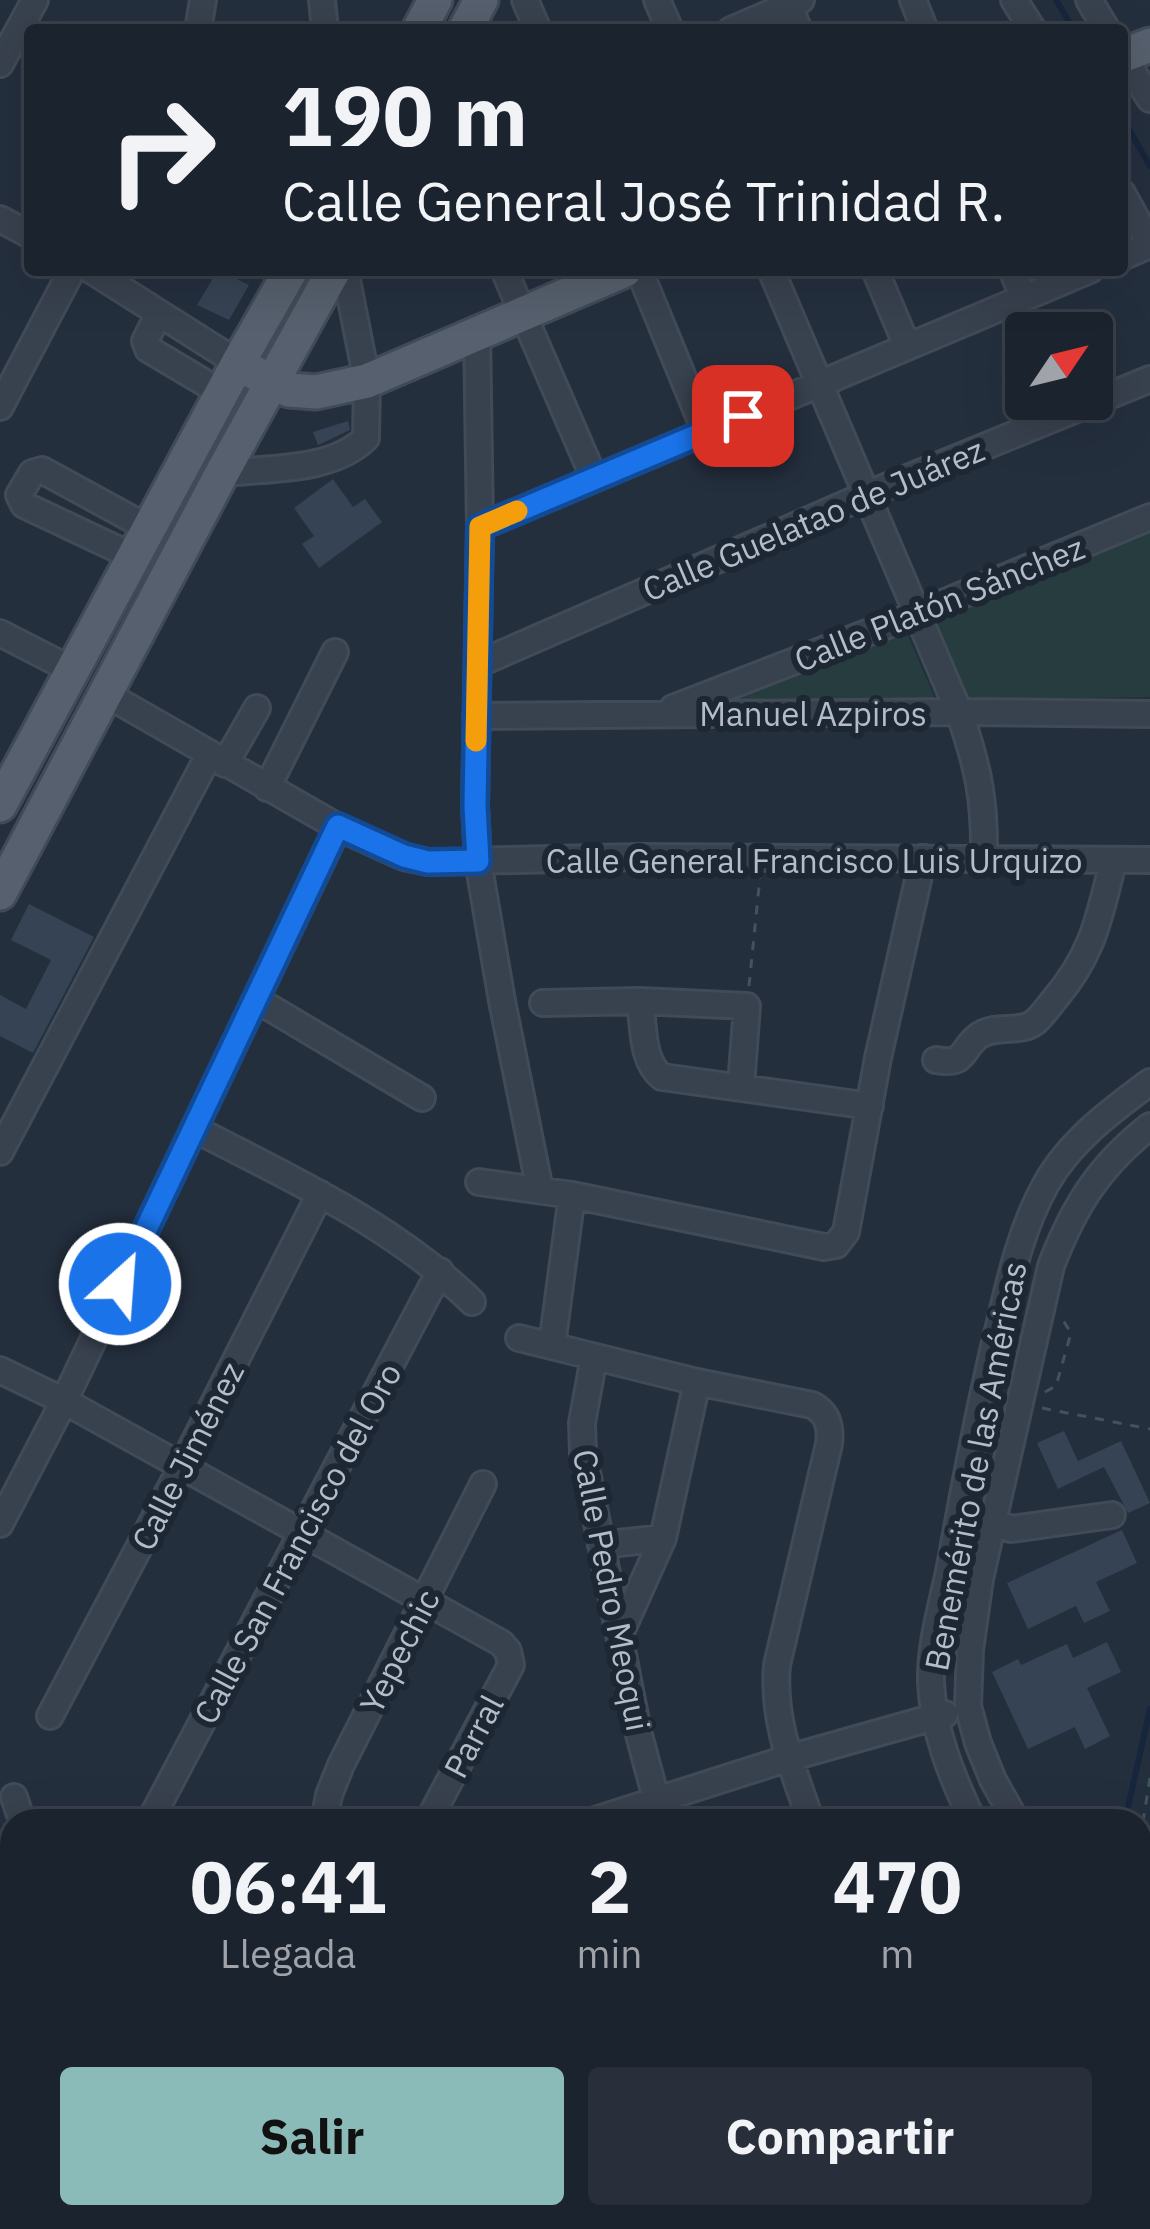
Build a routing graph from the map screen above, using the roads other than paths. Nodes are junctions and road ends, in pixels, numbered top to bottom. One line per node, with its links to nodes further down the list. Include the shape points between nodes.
1 (35, 0): 4 (street)
2 (796, 12): 3 (street)
3 (752, 24)
4 (0, 64)
5 (1128, 65): 6 (street)
6 (1150, 99)
7 (1128, 204): 8 (street)
8 (1150, 244)
9 (69, 276): 31 (street)
10 (100, 276): 22 (street)
11 (288, 276): 26 (main road)
12 (331, 276): 29 (main road)
13 (346, 276): 28 (street)
14 (508, 276): 23 (street)
15 (611, 276): 23 (main road)
16 (641, 276): 32 (street)
17 (774, 276): 30 (street)
18 (878, 276): 25 (street)
19 (1015, 276): 21 (street)
20 (1076, 276): 21 (street)
21 (1024, 298): 25 (street)
22 (159, 313): 26 (street); 26 (street, via 148,349)
23 (523, 313): 24 (main road); 34 (street)
24 (477, 332): 28 (main road); 37 (street)
25 (907, 346): 30 (street)
26 (230, 378): 29 (main road); 42 (main road)
27 (1150, 379): 35 (street, Calle Guelatao de Juárez)
28 (367, 381): 29 (main road, via 316,392); 33 (street, via 361,444 322,462)
29 (272, 383): 33 (main road)
30 (819, 385): 32 (street); 35 (street)
31 (0, 407)
32 (705, 431): 34 (street)
33 (221, 473): 43 (main road)
34 (594, 478): 37 (street)
35 (866, 495): 38 (street); 41 (street, Calle Guelatao de Juárez)
36 (1150, 517): 38 (street, Calle Platón Sánchez)
37 (480, 527): 41 (street)
38 (916, 614): 45 (street); 46 (street, Calle Platón Sánchez)
39 (0, 633): 42 (street)
40 (335, 652): 50 (street)
41 (478, 664): 48 (street)
42 (72, 670): 51 (main road)
43 (106, 694): 49 (street, Calle General Francisco Luis Urquizo); 58 (main road)
44 (256, 708): 49 (street)
45 (959, 712): 46 (street, Manuel Azpiros); 47 (street, Manuel Azpiros); 53 (street, via 980,778)
46 (659, 714): 48 (street, Manuel Azpiros)
47 (1150, 714)
48 (476, 716): 56 (street)
49 (217, 759): 50 (street, Calle General Francisco Luis Urquizo); 69 (street)
50 (267, 788): 52 (street, Calle General Francisco Luis Urquizo)
51 (0, 805)
52 (338, 826): 56 (street, Calle General Francisco Luis Urquizo, via 428,862); 59 (street)
53 (984, 857): 54 (street, Calle General Francisco Luis Urquizo); 57 (street, Calle General Francisco Luis Urquizo)
54 (923, 858): 56 (street, Calle General Francisco Luis Urquizo); 66 (street)
55 (1150, 860): 57 (street, Calle General Francisco Luis Urquizo)
56 (478, 861): 71 (street)
57 (1113, 862): 62 (street, via 1090,949 1042,1014 1025,1027 977,1036 958,1060)
58 (0, 892)
59 (257, 1000): 65 (street); 68 (street)
60 (640, 1001): 61 (street); 64 (street, via 648,1059 658,1074); 64 (street, via 747,1006)
61 (543, 1003)
62 (936, 1060)
63 (1150, 1082): 74 (street, Benemérito de las Américas, via 1108,1113 1048,1179)
64 (741, 1086): 66 (street)
65 (422, 1098)
66 (870, 1106): 73 (street, via 846,1232 836,1245)
67 (1150, 1126): 75 (street, Benemérito de las Américas, via 1091,1183)
68 (196, 1129): 72 (street); 83 (street)
69 (0, 1152)
70 (479, 1182): 71 (street)
71 (540, 1190): 73 (street)
72 (320, 1194): 76 (street); 84 (street, Calle Jiménez)
73 (572, 1196): 79 (street)
74 (1016, 1255): 75 (street); 96 (street, Benemérito de las Américas, via 938,1617)
75 (1051, 1266): 87 (street, Benemérito de las Américas)
76 (440, 1270): 77 (street); 89 (street, Calle San Francisco del Oro)
77 (472, 1302)
78 (519, 1338): 79 (street)
79 (552, 1345): 80 (street)
80 (594, 1358): 82 (street); 91 (street, Calle Pedro Meoqui, via 583,1452)
81 (0, 1370): 83 (street)
82 (698, 1382): 90 (street); 97 (street, via 812,1405 831,1429 777,1665)
83 (64, 1401): 84 (street); 88 (street)
84 (181, 1468): 89 (street); 95 (street, Calle Jiménez)
85 (483, 1484): 92 (street, Yepechic)
86 (1112, 1515): 87 (street, via 1011,1529)
87 (993, 1522): 94 (street, Benemérito de las Américas)
88 (0, 1524)
89 (302, 1533): 92 (street); 98 (street, Calle San Francisco del Oro)
90 (663, 1538): 91 (street); 93 (street)
91 (601, 1545): 93 (street, Calle Pedro Meoqui)
92 (425, 1599): 99 (street, Yepechic); 100 (street, Parral, via 501,1643 511,1665)
93 (620, 1634): 101 (street, Calle Pedro Meoqui)
94 (968, 1706): 96 (street); 105 (street, Benemérito de las Américas)
95 (50, 1716)
96 (934, 1718): 97 (street); 104 (street, Benemérito de las Américas)
97 (789, 1758): 102 (street); 103 (street)
98 (157, 1809)
99 (326, 1809)
100 (435, 1809)
101 (659, 1809)
102 (664, 1809)
103 (807, 1809)
104 (968, 1809)
105 (1009, 1809)

